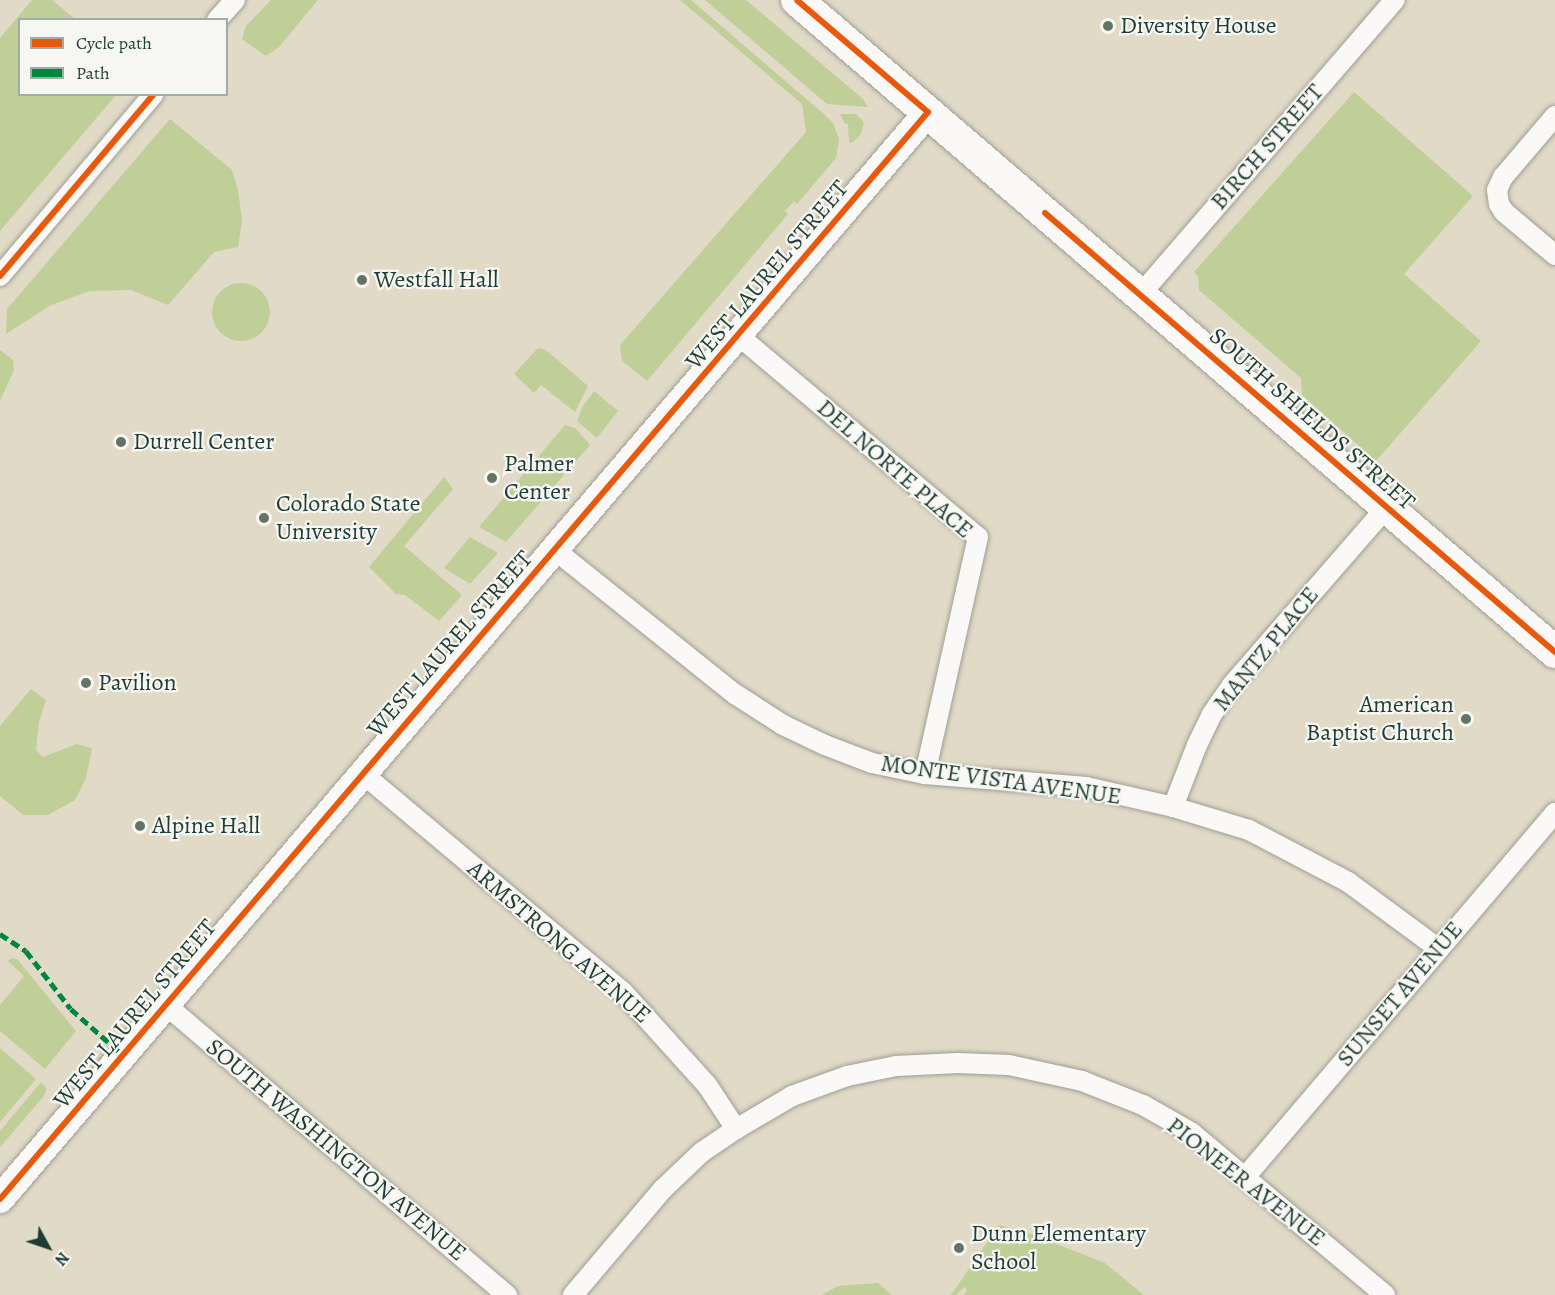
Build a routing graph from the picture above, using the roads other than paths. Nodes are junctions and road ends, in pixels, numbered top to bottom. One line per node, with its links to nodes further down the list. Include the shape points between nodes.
1 (235, 0): 4 (street)
2 (797, 0): 6 (main road, SOUTH SHIELDS STREET)
3 (1395, 0): 10 (street, BIRCH STREET)
4 (219, 18)
5 (152, 96): 9 (street)
6 (928, 112): 10 (main road, SOUTH SHIELDS STREET); 11 (main road, WEST LAUREL STREET)
7 (1555, 116): 8 (street, via 1503,177 1497,190 1504,212)
8 (1555, 255)
9 (0, 276)
10 (1140, 295): 12 (main road, SOUTH SHIELDS STREET)
11 (739, 336): 13 (main road, WEST LAUREL STREET); 16 (street, DEL NORTE PLACE, via 978,537)
12 (1386, 507): 14 (main road, SOUTH SHIELDS STREET); 17 (street, MANTZ PLACE, via 1225,695 1197,745)
13 (555, 550): 15 (main road, WEST LAUREL STREET); 16 (street, MONTE VISTA AVENUE, via 735,694 783,725 872,763)
14 (1552, 642)
15 (362, 773): 20 (main road, WEST LAUREL STREET); 21 (street, ARMSTRONG AVENUE, via 622,991 707,1085)
16 (925, 774): 17 (street, MONTE VISTA AVENUE, via 1086,787)
17 (1173, 807): 19 (street, MONTE VISTA AVENUE, via 1249,830 1316,863 1380,903)
18 (1555, 813): 19 (street, SUNSET AVENUE)
19 (1438, 949): 22 (street, SUNSET AVENUE)
20 (166, 1005): 23 (main road, WEST LAUREL STREET); 24 (street, SOUTH WASHINGTON AVENUE)
21 (736, 1129): 22 (street, PIONEER AVENUE, via 792,1096 847,1076 896,1066 958,1062 1009,1065 1082,1081 1143,1105 1192,1133); 25 (street, PIONEER AVENUE, via 702,1152 663,1189)
22 (1246, 1176): 26 (street, PIONEER AVENUE)
23 (0, 1199)
24 (507, 1295)
25 (573, 1295)
26 (1385, 1295)

